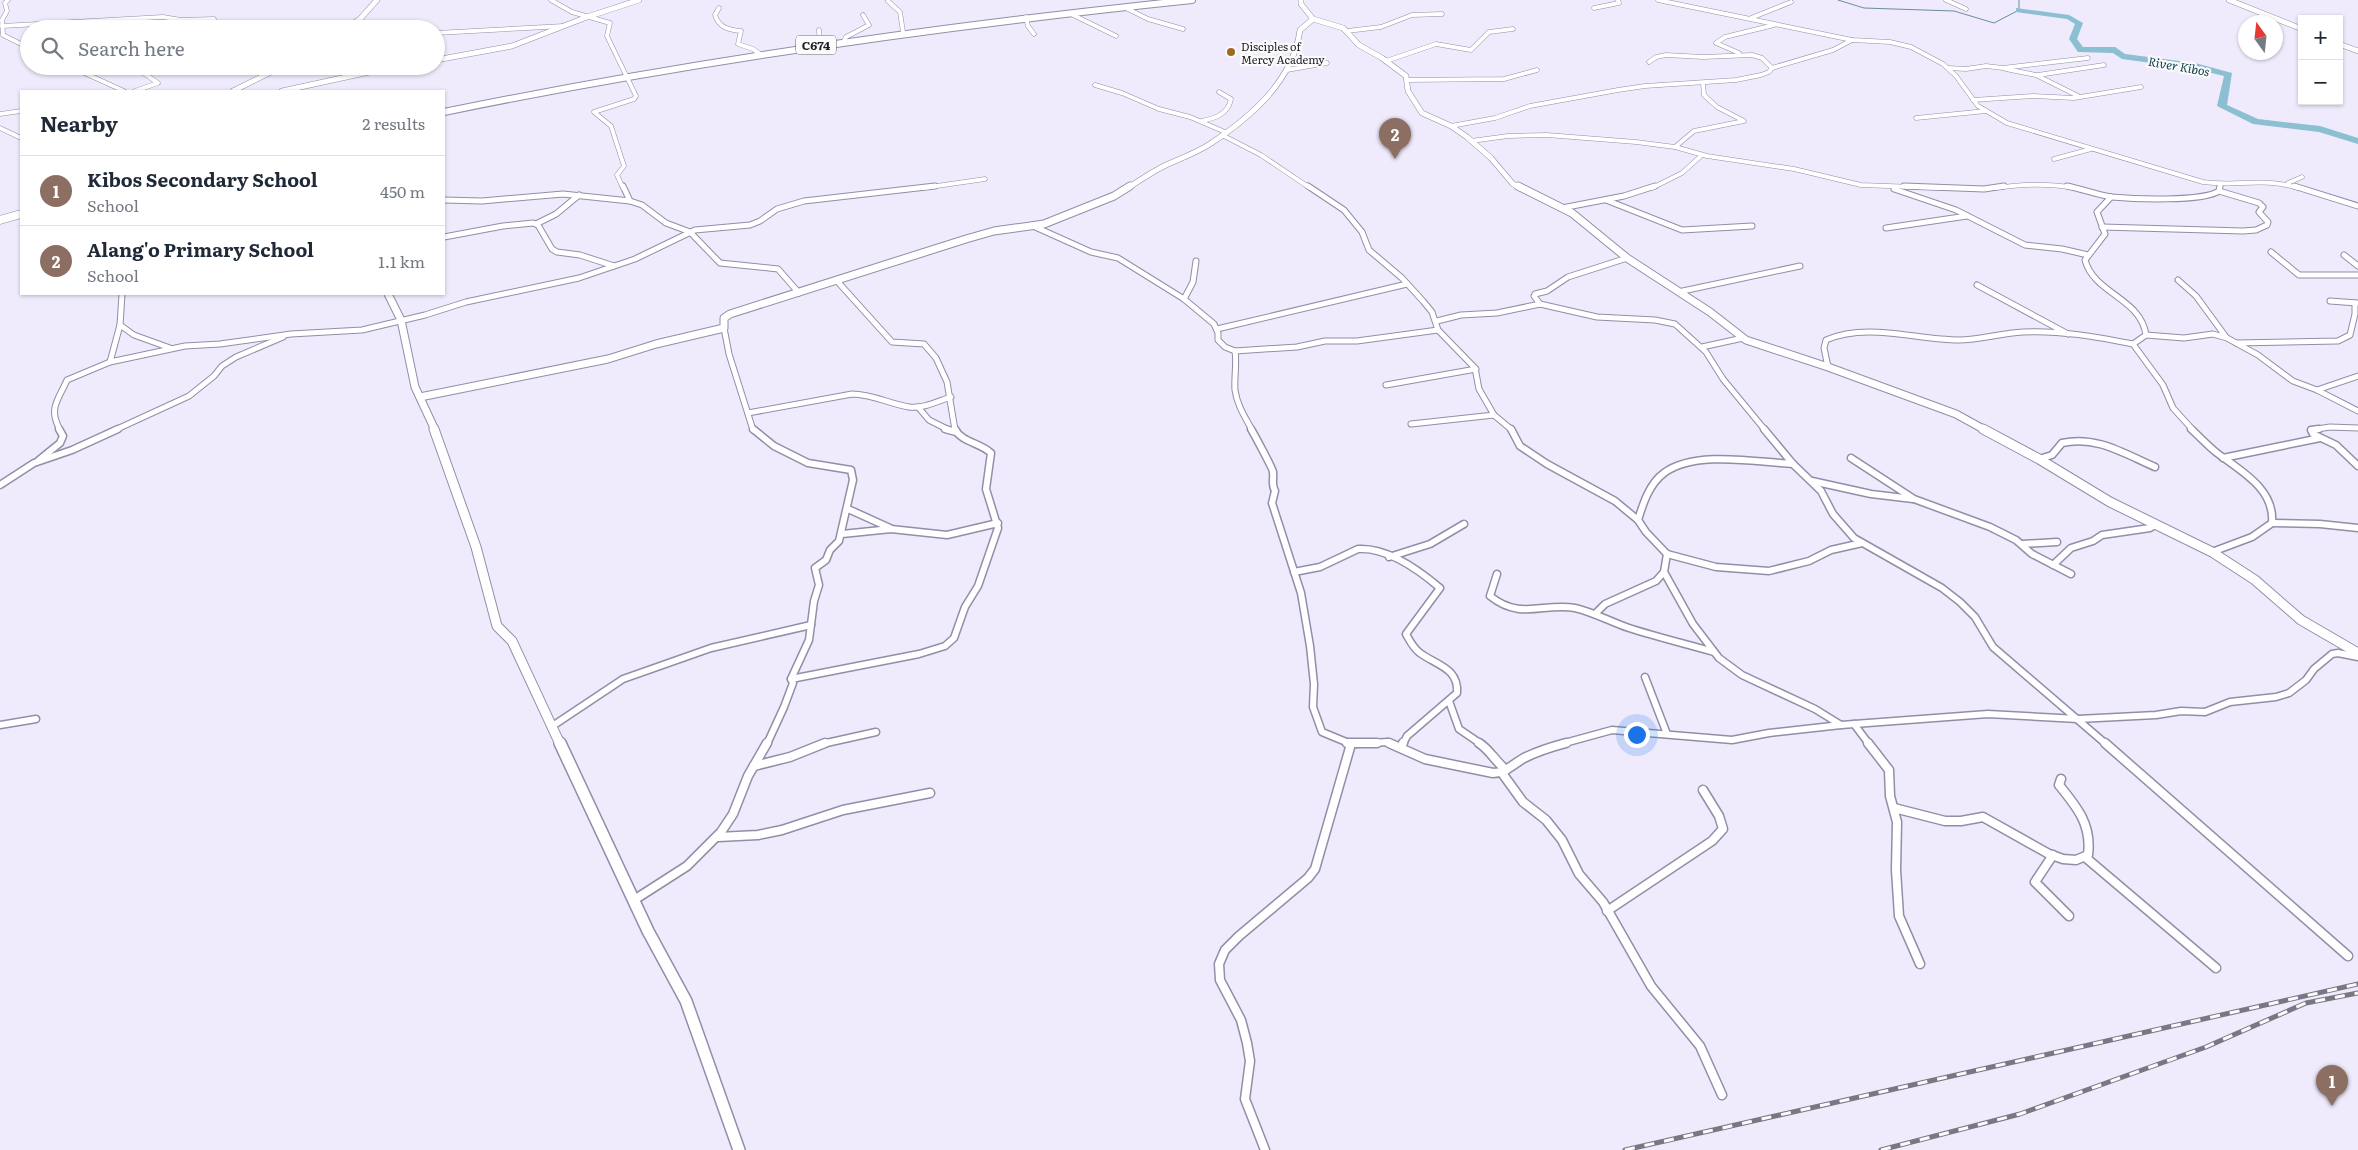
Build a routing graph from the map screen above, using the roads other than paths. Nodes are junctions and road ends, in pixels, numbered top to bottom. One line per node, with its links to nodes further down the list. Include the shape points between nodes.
1 (8, 0): 25 (street)
2 (377, 0): 34 (street)
3 (551, 0): 26 (street)
4 (639, 0): 12 (street)
5 (894, 0): 45 (street, via 888,2 900,12)
6 (1192, 0): 13 (main road, C674)
7 (1301, 0): 29 (street)
8 (1618, 0): 18 (street, via 1619,3)
9 (1658, 0): 14 (street)
10 (1946, 0): 20 (street)
11 (2229, 0): 39 (street)
12 (629, 1): 26 (street)
13 (1178, 1): 16 (main road, C674)
14 (1682, 2): 19 (street)
15 (1791, 2): 28 (street)
16 (1124, 6): 21 (main road, C674); 40 (street, via 1148,19)
17 (719, 8): 55 (street, via 715,15 718,22 728,30 741,31 738,44 753,48)
18 (1594, 8)
19 (1705, 9): 22 (street); 28 (street)
20 (1966, 9)
21 (1068, 12): 27 (main road, C674); 48 (street)
22 (1693, 13)
23 (1442, 14): 43 (street, via 1412,15 1381,26)
24 (863, 15): 49 (street, via 869,25)
25 (2, 17): 37 (street)
26 (587, 17): 38 (street); 73 (street, via 610,23 607,36)
27 (1026, 17): 45 (main road, C674); 47 (street)
28 (1750, 18): 35 (street)
29 (1313, 19): 43 (street); 66 (street, via 1298,33 1298,44)
30 (109, 20): 32 (street, via 163,17)
31 (181, 20): 33 (street)
32 (181, 20)
33 (214, 20)
34 (358, 20)
35 (1776, 24): 50 (street); 56 (street, via 1725,37 1716,43)
36 (20, 25): 37 (street)
37 (2, 26): 44 (street)
38 (564, 26): 46 (street); 57 (street, via 505,48)
39 (2298, 27)
40 (1184, 29)
41 (1513, 29): 59 (street, via 1489,32 1471,50 1436,44)
42 (819, 30): 52 (street)
43 (1347, 31): 59 (street, via 1359,45)
44 (1, 32): 51 (street)
45 (903, 32): 49 (main road, C674)
46 (445, 33)
47 (1034, 34)
48 (1116, 36)
49 (844, 40): 52 (main road, C674)
50 (1852, 40): 63 (street, via 1833,50); 64 (street, via 1911,47)
51 (20, 44)
52 (820, 44): 55 (main road, C674)
53 (2343, 46): 54 (street)
54 (2358, 52)
55 (760, 54): 73 (main road, C674)
56 (1745, 55): 60 (street, via 1666,55); 63 (street, via 1762,58)
57 (445, 58)
58 (2088, 58): 65 (street)
59 (1386, 61): 74 (street)
60 (1649, 62)
61 (1327, 63): 66 (street)
62 (2104, 65): 72 (street)
63 (1772, 68): 75 (street, via 1761,76)
64 (1948, 68): 65 (street); 84 (street)
65 (2003, 68): 72 (street)
66 (1287, 70): 93 (street, via 1263,104)
67 (1537, 70): 74 (street, via 1507,79)
68 (89, 75): 78 (street)
69 (146, 75): 79 (street, via 158,83)
70 (265, 75): 80 (street)
71 (356, 75): 81 (street)
72 (2036, 75): 83 (street)
73 (626, 77): 87 (main road, C674); 110 (street, via 636,96 634,99 594,112 611,126 624,166 617,175)
74 (1407, 80): 91 (street, via 1408,91 1422,113)
75 (1703, 83): 91 (street, via 1635,87 1530,106 1495,118); 96 (street, via 1704,95 1711,102 1744,120 1694,131)
76 (1094, 85): 90 (street)
77 (2141, 87): 83 (street)
78 (122, 90)
79 (138, 90)
80 (235, 90)
81 (287, 90)
82 (1219, 92): 90 (street, via 1231,99 1229,107 1220,116)
83 (2079, 97): 84 (street)
84 (1972, 100): 86 (street)
85 (20, 111): 88 (street)
86 (1986, 111): 89 (street); 97 (street, via 2020,128)
87 (445, 112)
88 (0, 114)
89 (1916, 118)
90 (1202, 121): 93 (street)
91 (1451, 126): 95 (street)
92 (0, 128): 94 (street)
93 (1223, 133): 117 (street, via 1204,148 1162,167 1114,196); 134 (street, via 1337,204 1362,232 1371,253)
94 (20, 138)
95 (1471, 141): 96 (street, via 1508,136 1563,136); 112 (street, via 1513,184)
96 (1675, 147): 98 (street)
97 (2092, 149): 99 (street); 103 (street)
98 (1702, 155): 104 (street, via 1794,169 1850,183); 109 (street, via 1681,174 1662,183)
99 (2054, 159)
100 (2302, 176): 102 (street)
101 (985, 179): 121 (street, via 804,201 777,209 750,225)
102 (2288, 183): 103 (street, via 2267,181); 111 (street)
103 (2220, 185): 105 (street)
104 (1883, 186): 107 (street, via 1984,189 2035,183 2070,186); 114 (street)
105 (2219, 191): 107 (street, via 2194,198); 119 (street, via 2259,203 2263,207 2259,212 2267,225 2247,231 2193,232)
106 (579, 195): 108 (street, via 544,194 467,202); 110 (street); 116 (street, via 556,214)
107 (2111, 197): 119 (street, via 2098,210 2097,219)
108 (445, 200)
109 (1606, 200): 112 (street); 118 (street, via 1682,230)
110 (630, 201): 121 (street, via 642,205 666,224)
111 (2358, 206)
112 (1562, 208): 126 (street, via 1586,222)
113 (20, 214): 115 (main road)
114 (1968, 216): 120 (street); 125 (street, via 2025,245)
115 (0, 220)
116 (536, 224): 122 (street, via 523,223); 128 (street, via 552,249 580,254)
117 (1033, 226): 132 (street, via 994,230); 140 (street, via 1091,252 1118,258)
118 (1752, 226)
119 (2102, 227): 125 (street, via 2104,237)
120 (1886, 228)
121 (690, 232): 128 (street, via 652,252); 137 (street, via 717,261 778,269)
122 (445, 237)
123 (2271, 252): 131 (street, via 2299,275)
124 (2344, 255): 130 (street)
125 (2088, 256): 152 (street, via 2084,262 2087,271 2141,316 2146,325)
126 (1628, 258): 136 (street); 143 (street, via 1568,278 1547,292 1535,294)
127 (1196, 261): 140 (street, via 1193,282)
128 (614, 266): 144 (street, via 563,283 466,302)
129 (1800, 266): 136 (street)
130 (2358, 266)
131 (2358, 275)
132 (837, 280): 137 (street); 167 (street, via 892,342 924,344 934,354 946,373)
133 (2178, 280): 154 (street, via 2196,296)
134 (1407, 284): 145 (street); 148 (street)
135 (1976, 285): 151 (street)
136 (1678, 292): 153 (street)
137 (799, 293): 147 (street, via 725,316)
138 (122, 295): 146 (street)
139 (388, 295): 144 (street)
140 (1184, 299): 148 (street)
141 (2330, 301): 142 (street)
142 (2356, 303): 155 (street, via 2350,335 2338,341)
143 (1540, 304): 145 (street); 157 (street, via 1597,317 1672,322)
144 (401, 320): 150 (street, via 356,331); 166 (street)
145 (1436, 321): 149 (street)
146 (120, 325): 158 (street, via 134,335); 160 (street)
147 (724, 328): 166 (street, via 608,359); 170 (street)
148 (1217, 328): 159 (street, via 1218,340)
149 (1438, 330): 159 (street); 162 (street)
150 (292, 334): 158 (street); 179 (street, via 236,357 189,396 72,450)
151 (2069, 335): 156 (street); 161 (street, via 2024,332 1960,340 1883,334 1835,336 1824,344)
152 (2146, 335): 154 (street, via 2184,338 2214,334); 156 (street)
153 (1743, 338): 157 (street); 161 (street)
154 (2227, 338): 155 (street)
155 (2235, 342): 165 (street, via 2293,381)
156 (2133, 344): 177 (street, via 2163,385 2177,414)
157 (1702, 347): 180 (street)
158 (170, 348): 160 (street)
159 (1235, 352): 202 (street, via 1235,389 1239,406 1273,470 1275,491 1272,503)
160 (110, 362): 179 (street, via 72,377 64,384 53,417 63,436 60,444)
161 (1828, 366): 178 (street, via 1948,410)
162 (1476, 369): 164 (street); 171 (street, via 1479,389)
163 (2358, 376): 165 (street)
164 (1386, 385)
165 (2316, 390): 169 (street)
166 (420, 397): 219 (street, via 431,419 476,546 497,626 512,641)
167 (951, 398): 168 (street); 174 (street)
168 (918, 407): 170 (street, via 852,394); 174 (street, via 925,418)
169 (2358, 411)
170 (748, 414): 186 (street, via 753,430 774,446 808,463 850,470 853,480)
171 (1494, 415): 172 (street); 187 (street, via 1510,427 1520,446 1530,454 1608,497)
172 (1410, 424)
173 (2358, 428): 175 (street, via 2311,430)
174 (956, 432): 188 (street, via 991,453 986,489)
175 (2320, 438): 177 (street); 181 (street, via 2336,446)
176 (1851, 458): 185 (street)
177 (2223, 458): 189 (street, via 2260,487 2274,511)
178 (2039, 459): 182 (street, via 2052,455 2062,443 2081,440); 191 (street, via 2075,483)
179 (34, 463): 184 (street)
180 (1793, 464): 183 (street); 187 (street, via 1710,460 1670,468 1654,485)
181 (2358, 466)
182 (2155, 468)
183 (1812, 481): 185 (street, via 1871,494); 196 (street, via 1844,527)
184 (0, 485)
185 (1914, 499): 197 (street, via 1990,527)
186 (848, 509): 193 (street); 194 (street)
187 (1638, 520): 199 (street)
188 (998, 523): 193 (street, via 947,535); 212 (street, via 978,586 950,643 919,654)
189 (2272, 523): 192 (street); 198 (street, via 2248,540)
190 (1464, 524): 200 (street, via 1430,544)
191 (2155, 525): 198 (street); 201 (street, via 2102,535 2071,548)
192 (2358, 528)
193 (891, 529): 194 (street)
194 (842, 534): 207 (street, via 826,560 815,568 819,585)
195 (2057, 542): 197 (street)
196 (1862, 543): 199 (street, via 1769,571 1716,567); 215 (street, via 1942,588 1960,602 1976,616 1993,647)
197 (2022, 544): 201 (street, via 2032,554)
198 (2212, 552): 209 (street, via 2255,580 2301,620)
199 (1667, 554): 203 (street)
200 (1389, 557): 202 (street, via 1362,548 1319,568); 213 (street, via 1440,588 1406,634 1419,652 1449,669 1459,681 1457,693)
201 (2053, 565): 205 (street)
202 (1294, 572): 222 (street, via 1310,646 1316,721 1322,732)
203 (1664, 572): 206 (street, via 1656,581 1605,604); 208 (street, via 1693,624)
204 (1497, 574): 206 (street, via 1490,596 1496,601 1525,611 1568,607)
205 (2071, 574)
206 (1594, 614): 208 (street, via 1629,628)
207 (811, 624): 212 (street, via 809,640); 219 (street, via 711,648 631,676)
208 (1714, 652): 217 (street, via 1742,675 1815,709)
209 (2358, 653)
210 (2358, 657): 215 (street, via 2338,652 2332,654 2296,688 2276,697 2230,702 2205,712)
211 (1645, 677): 221 (street)
212 (791, 679): 224 (street, via 793,683 786,704)
213 (1449, 701): 223 (street, via 1407,736); 225 (street, via 1459,729 1488,749)
214 (36, 719): 218 (street)
215 (2078, 719): 216 (street, via 1988,714); 236 (street)
216 (1854, 724): 217 (street); 229 (street, via 1889,770)
217 (1841, 725): 221 (street, via 1732,740)
218 (0, 726)
219 (552, 727): 233 (street)
220 (876, 732): 224 (street, via 829,741 790,757)
221 (1667, 734): 225 (street, via 1607,731 1546,748)
222 (1351, 744): 223 (street, via 1388,742); 241 (street, via 1315,869 1239,936 1225,950 1220,964 1220,980 1242,1020 1250,1061 1245,1099)
223 (1401, 747): 225 (street, via 1425,759 1482,772)
224 (754, 766): 230 (street, via 730,819)
225 (1504, 771): 234 (street, via 1523,802 1546,820 1562,840 1579,874)
226 (2061, 780): 232 (street, via 2060,786 2085,818 2090,848)
227 (1703, 790): 234 (street, via 1720,818 1722,831)
228 (930, 793): 230 (street, via 843,810 758,835)
229 (1894, 808): 231 (street, via 1945,821 1983,817); 237 (street, via 1899,916)
230 (718, 836): 233 (street, via 660,885)
231 (2053, 855): 232 (street, via 2070,859); 235 (street, via 2035,882)
232 (2085, 857): 238 (street)
233 (634, 900): 240 (street, via 686,1001)
234 (1607, 911): 239 (street, via 1651,986 1700,1046)
235 (2069, 916)
236 (2348, 956)
237 (1920, 964)
238 (2216, 968)
239 (1722, 1095)
240 (739, 1150)
241 (1265, 1150)

